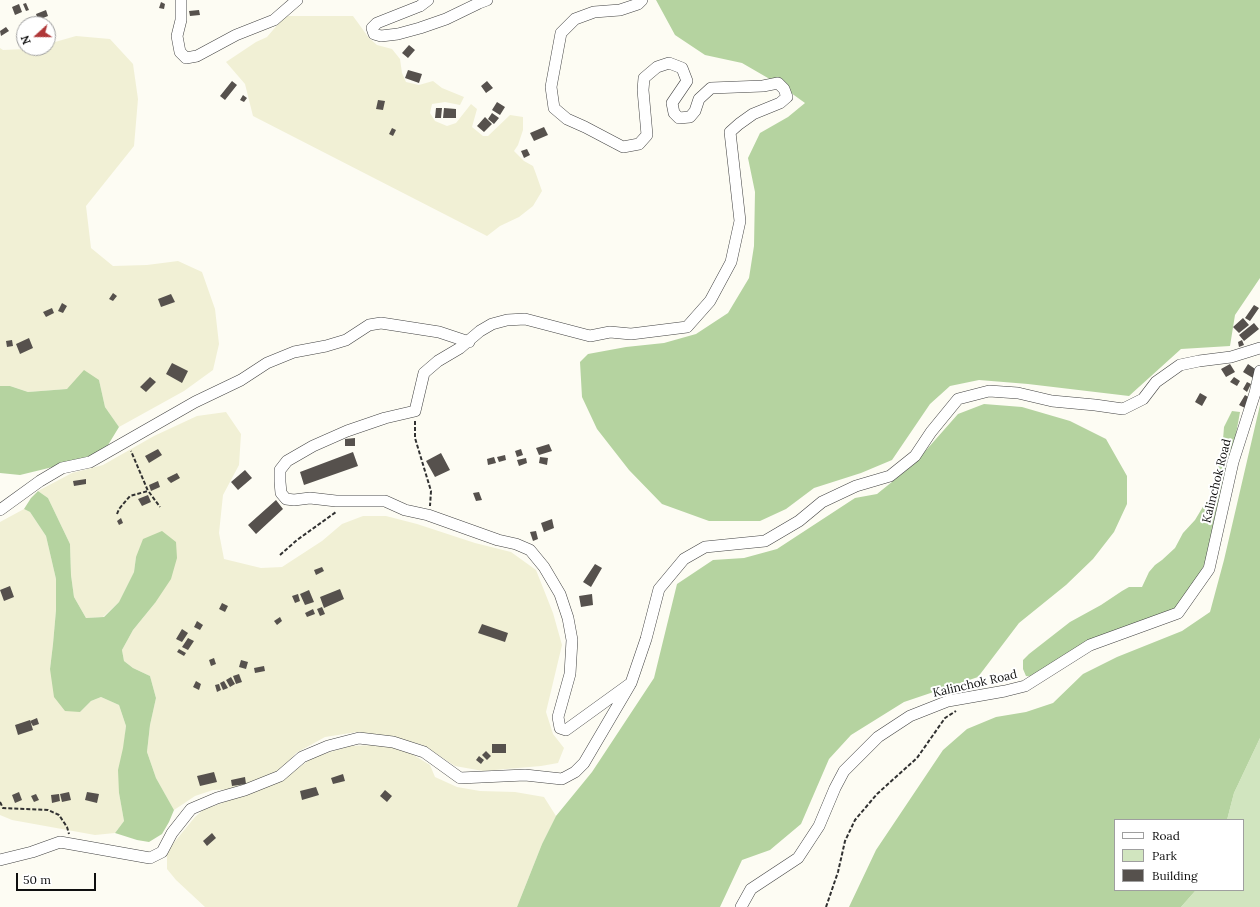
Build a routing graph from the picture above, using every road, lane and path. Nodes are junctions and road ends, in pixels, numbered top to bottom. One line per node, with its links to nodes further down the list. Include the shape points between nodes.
1 (182, 0): 2 (street, via 177,36 180,52 186,58 198,56 236,35 274,20)
2 (297, 0)
3 (428, 0): 4 (street, via 420,6 377,23 372,28 374,34 398,34 420,28)
4 (487, 0)
5 (642, 0): 6 (street, via 620,10 594,12 576,19 561,33 550,87 554,108 567,119 623,146 639,144 646,135 642,90 644,78 657,67 669,63 682,68 688,81 672,103 674,113 679,118 690,116 695,111 699,99 711,88 778,83 788,97 753,114 730,132 740,221 731,262 710,301 687,327 631,334 610,332 590,336 526,319 507,320 492,324)
6 (469, 342): 9 (street, via 438,360 424,373); 10 (street, via 439,332 404,325 369,325 346,340 294,352 267,363 241,380 195,402)
7 (1260, 348): 18 (street, via 1231,357 1180,365 1156,382 1142,399 1123,409 989,391 958,399 915,456 890,476 856,486 822,502 799,521 765,541 705,547 684,559 660,589)
8 (1260, 371): 23 (street, Kalinchok Road, via 1233,462 1209,569 1178,613 1090,645 1025,686 948,702 910,716 878,737 844,771 819,826 798,858 751,889)
9 (415, 412): 16 (path, via 415,438 431,491); 16 (street, via 385,418 346,431 287,461 280,470 281,493 286,499 294,500 310,498 385,501)
10 (126, 441): 13 (street, via 90,462 62,468); 15 (path, via 148,491 130,496)
11 (149, 492): 12 (path)
12 (160, 506)
13 (0, 510)
14 (338, 511): 17 (path)
15 (117, 514)
16 (428, 516): 18 (street, via 530,550 544,567 560,594 572,640 570,674 558,717 560,728 566,730)
17 (280, 554)
18 (631, 683): 21 (street, via 584,763 562,779 525,775 460,778 424,752 393,742 359,738 328,746 302,757 280,776 191,809 172,833 162,852 150,858)
19 (956, 711): 24 (path, via 945,718 917,758 877,794 855,820 845,841)
20 (0, 802): 21 (path, via 3,808 48,810 59,815)
21 (73, 844): 22 (street, via 60,842)
22 (0, 860)
23 (741, 907)
24 (826, 907)

